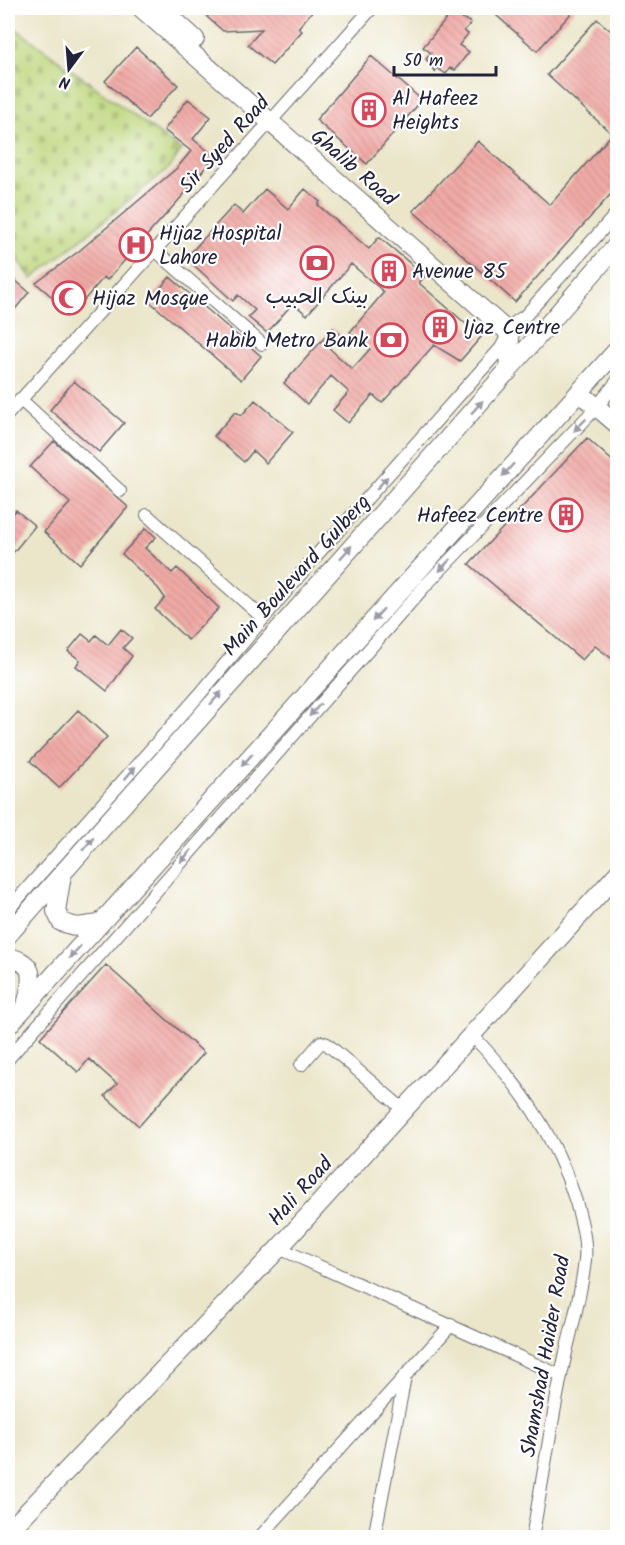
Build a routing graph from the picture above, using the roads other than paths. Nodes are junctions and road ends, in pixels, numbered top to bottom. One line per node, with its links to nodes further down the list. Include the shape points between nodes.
1 (141, 8): 4 (main road, Ghalib Road)
2 (161, 8): 4 (main road, Ghalib Road)
3 (372, 8): 4 (street, Sir Syed Road)
4 (274, 117): 7 (street, Sir Syed Road); 8 (main road, Ghalib Road)
5 (618, 212): 8 (street, via 525,316)
6 (618, 244): 11 (main road, Main Boulevard Gulberg)
7 (155, 250): 9 (street); 14 (street, Sir Syed Road)
8 (510, 326): 11 (main road); 20 (street, one-way to 8, via 501,348)
9 (262, 345)
10 (618, 349): 13 (main road)
11 (508, 372): 21 (main road, Main Boulevard Gulberg, one-way to 11)
12 (618, 380): 15 (street)
13 (579, 392): 15 (main road); 24 (main road, one-way to 24)
14 (20, 399): 16 (street, Sir Syed Road); 18 (street)
15 (597, 408): 17 (main road); 30 (street, one-way to 30, via 424,587)
16 (8, 414)
17 (618, 425)
18 (120, 491)
19 (147, 515): 20 (street)
20 (263, 618): 23 (street, one-way to 20)
21 (63, 872): 24 (main road, via 56,910 61,922 77,927); 25 (main road, Main Boulevard Gulberg)
22 (618, 873): 29 (main road, Hali Road)
23 (8, 910)
24 (99, 924): 27 (main road, one-way to 27)
25 (8, 935)
26 (8, 957): 27 (main road, via 21,959 27,965 31,978)
27 (26, 1006): 28 (main road)
28 (8, 1026)
29 (471, 1034): 32 (main road, Hali Road); 36 (street, Shamshad Haider Road, via 506,1070 540,1118 566,1169 582,1223 585,1258)
30 (8, 1059)
31 (301, 1065): 32 (street, via 315,1046 327,1044)
32 (404, 1110): 33 (main road, Hali Road)
33 (279, 1248): 34 (street); 37 (main road, Hali Road)
34 (451, 1325): 35 (street); 36 (street)
35 (405, 1376): 38 (street); 39 (street)
36 (561, 1376): 40 (street, Shamshad Haider Road)
37 (8, 1532)
38 (259, 1538)
39 (374, 1538)
40 (532, 1538)

